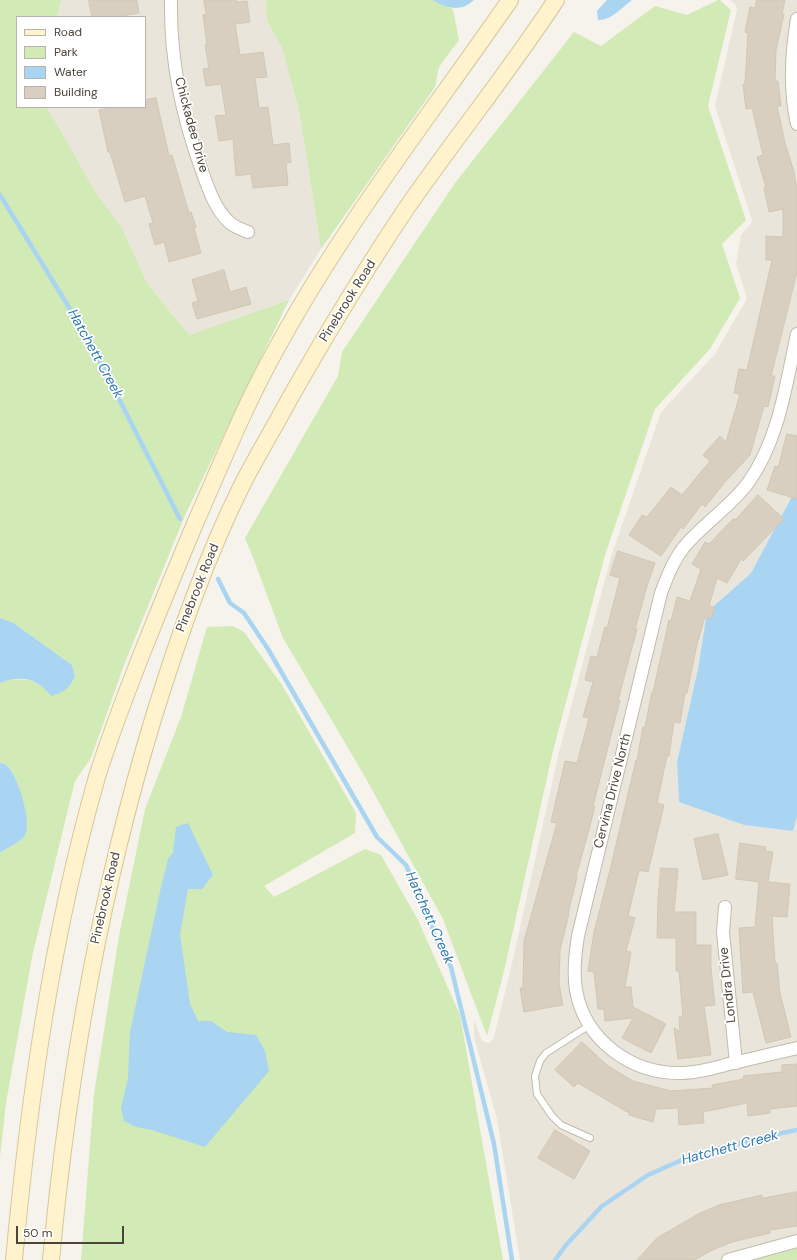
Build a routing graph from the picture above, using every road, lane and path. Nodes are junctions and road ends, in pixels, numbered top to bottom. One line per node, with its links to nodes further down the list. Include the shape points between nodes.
1 (171, 0): 6 (street, Chickadee Drive, via 177,74 185,115 200,165 224,217 236,227)
2 (510, 0): 15 (street, Pinebrook Road, via 379,183 282,338 236,429 134,673 98,774 65,908 40,1048 22,1177)
3 (556, 0): 16 (street, Pinebrook Road, via 533,36 407,208 335,322 244,480 199,583 179,637 132,792 105,902 92,962 72,1087)
4 (797, 19): 5 (street, via 791,67)
5 (797, 124)
6 (248, 232)
7 (797, 334): 8 (street, Cervina Drive North)
8 (793, 370): 10 (street, Cervina Drive North, via 767,450 758,467 739,494 684,548 672,566 661,593 575,954 576,991 581,1009)
9 (725, 907): 12 (street, Londra Drive, via 723,932)
10 (590, 1025): 12 (street, Cervina Drive North, via 622,1058 651,1070 683,1074); 13 (lane, via 546,1053 535,1076 537,1094 552,1116 561,1125)
11 (797, 1048): 12 (street, Cervina Drive North)
12 (736, 1063)
13 (590, 1138)
14 (797, 1242): 17 (street)
15 (14, 1260)
16 (51, 1260)
17 (728, 1260)

